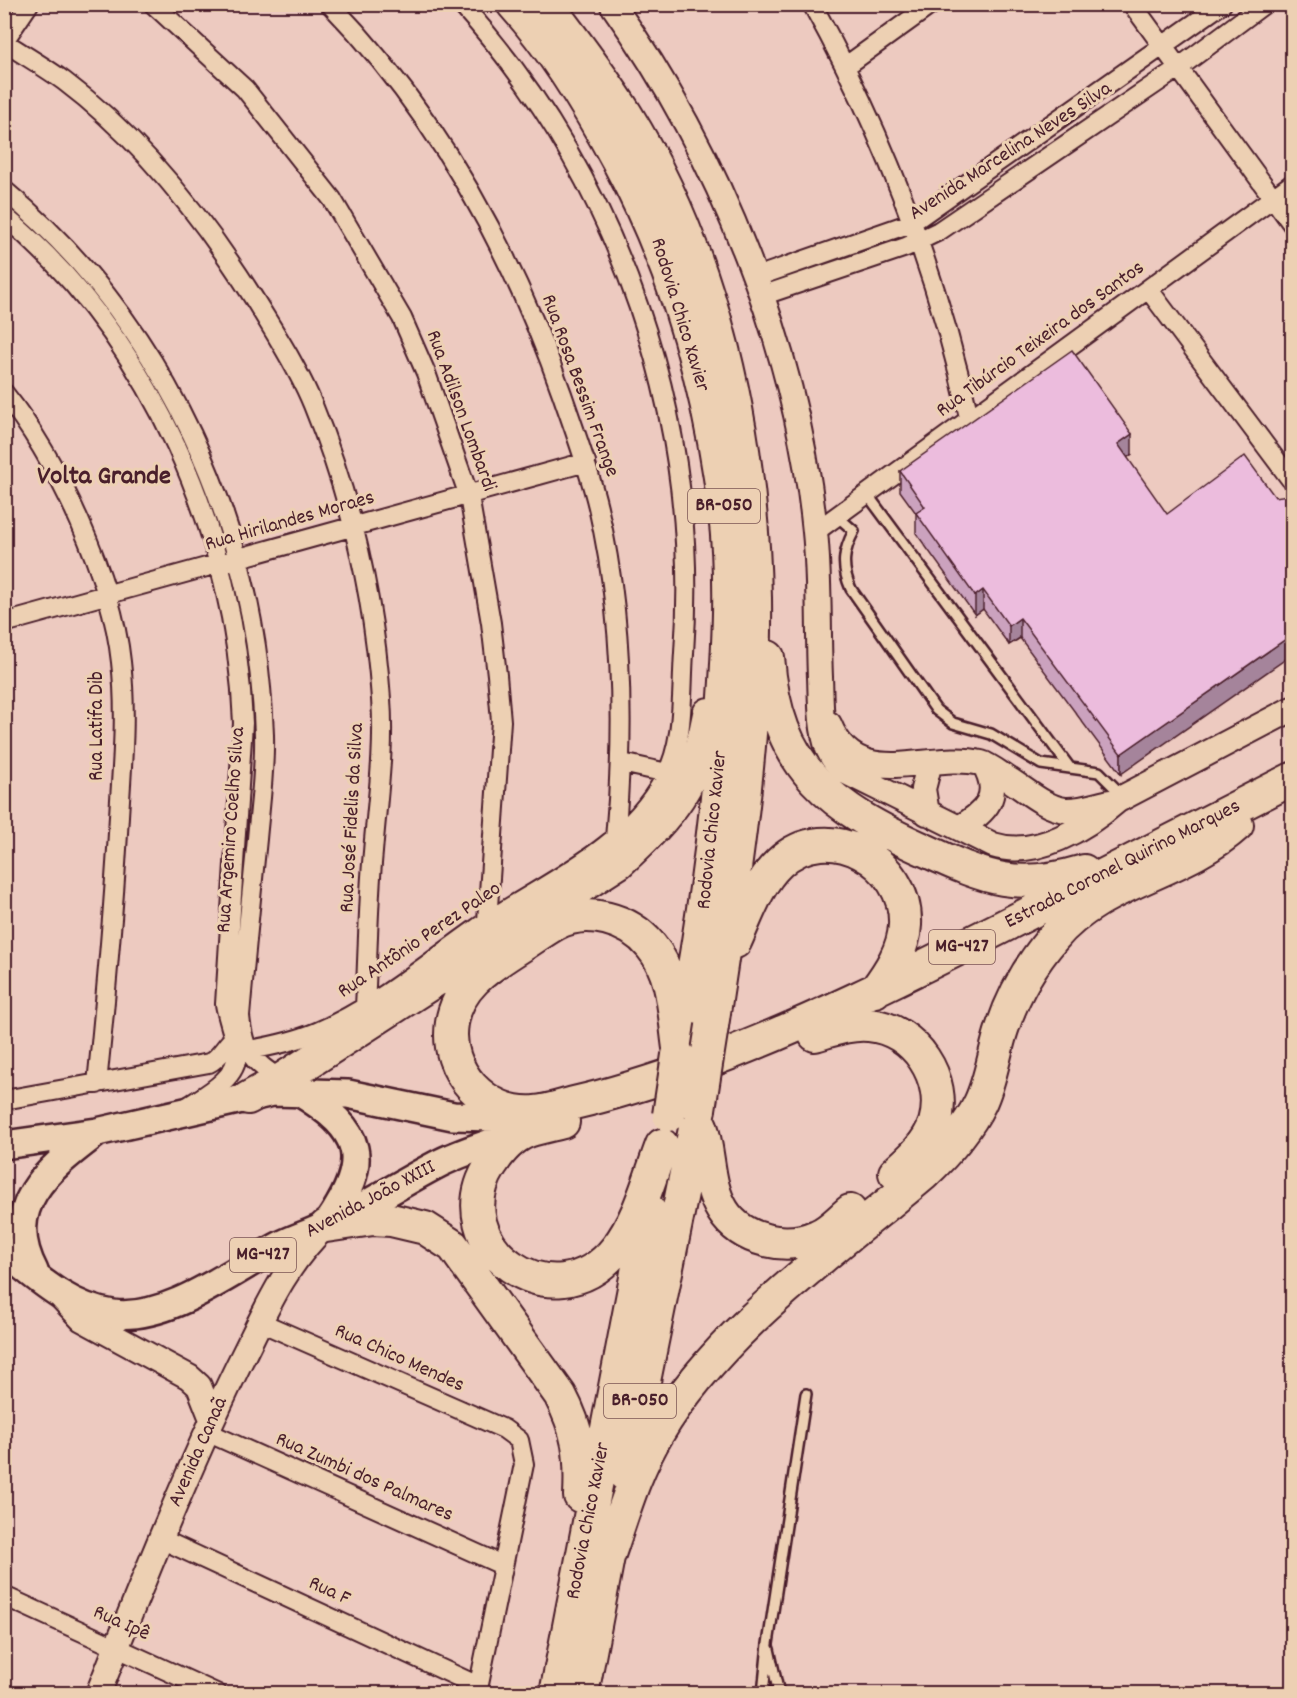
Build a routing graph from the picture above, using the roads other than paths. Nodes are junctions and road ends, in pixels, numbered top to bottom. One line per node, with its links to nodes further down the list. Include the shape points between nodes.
1 (29, 4): 13 (street)
2 (153, 4): 31 (street, Rua Adilson Lombardi, via 245,89 332,199 402,318)
3 (330, 4): 28 (street, Rua Rosa Bessim Frange, via 425,119 477,202 540,334)
4 (461, 4): 47 (street, Rua Antônio Perez Paleo, via 534,97 571,156 629,279 659,374 674,437 686,546 679,729)
5 (513, 4): 32 (highway, Rodovia Chico Xavier / BR-050, via 567,73 601,129 658,243 700,369)
6 (547, 4): 36 (highway, Rodovia Chico Xavier / BR-050, via 626,115 684,233 710,303 726,367 742,442)
7 (612, 4): 24 (street, via 692,135)
8 (812, 4): 15 (street)
9 (932, 4): 15 (street)
10 (1132, 4): 14 (street)
11 (1222, 4): 14 (street, Avenida Marcelina Neves Silva)
12 (1264, 4): 16 (street, Avenida Marcelina Neves Silva)
13 (4, 41): 34 (street, Rua José Fidelis da Silva, via 65,82 106,118 160,171 201,219 238,271 313,404)
14 (1161, 47): 16 (street); 21 (street, Avenida Marcelina Neves Silva)
15 (846, 66): 21 (street)
16 (1177, 69): 19 (street); 23 (street, Avenida Marcelina Neves Silva, via 939,231)
17 (1293, 184): 19 (street, Rua Tibúrcio Teixeira dos Santos)
18 (4, 190): 37 (street, Rua Argemiro Coelho Silva, via 83,266 157,367 201,452)
19 (1274, 198): 22 (street); 25 (street, Rua Tibúrcio Teixeira dos Santos)
20 (4, 216): 38 (street, Rua Argemiro Coelho Silva, via 44,252 74,287 139,378 183,459)
21 (911, 223): 23 (street); 24 (street, Avenida Marcelina Neves Silva)
22 (1293, 224)
23 (917, 241): 24 (street, Avenida Marcelina Neves Silva); 27 (street, via 950,335)
24 (759, 286): 35 (street, via 800,442)
25 (1149, 290): 27 (street, Rua Tibúrcio Teixeira dos Santos); 29 (street)
26 (4, 393): 39 (street, Rua Latifa Dib, via 48,458)
27 (969, 417): 30 (street, Rua Tibúrcio Teixeira dos Santos)
28 (586, 462): 31 (street, Rua Hirilandes Moraes); 44 (street, Rua Rosa Bessim Frange, via 615,609)
29 (1293, 481)
30 (867, 494): 33 (street, Rua Tibúrcio Teixeira dos Santos); 46 (lane)
31 (469, 495): 34 (street, Rua Hirilandes Moraes); 56 (street, Rua Adilson Lombardi, via 491,623 501,721)
32 (725, 516): 62 (highway, Rodovia Chico Xavier / BR-050, via 730,622 722,761 701,930); 64 (highway, via 722,621 705,738 692,776 671,809 619,862)
33 (837, 516): 35 (street, Rua Tibúrcio Teixeira dos Santos); 46 (lane, via 854,531 845,549 846,577 851,589 936,710 953,723 991,734 1041,764)
34 (355, 527): 37 (street, Rua Hirilandes Moraes); 59 (street, Rua José Fidelis da Silva, via 382,701 382,762 372,855)
35 (815, 532): 41 (street)
36 (752, 540): 55 (highway, via 765,619 770,684 782,730 807,772 846,810 971,872 1018,882 1059,879); 57 (highway, Rodovia Chico Xavier / BR-050, via 754,632 748,753)
37 (239, 559): 38 (street, Rua Hirilandes Moraes); 61 (street, Rua Argemiro Coelho Silva, via 261,681 264,737)
38 (221, 565): 39 (street, Rua Hirilandes Moraes); 61 (street, Rua Argemiro Coelho Silva, via 241,677 243,723 225,1004)
39 (106, 596): 40 (street, Rua Hirilandes Moraes); 63 (street, Rua Latifa Dib, via 121,660 125,715 114,913)
40 (4, 623)
41 (821, 705): 43 (street, via 831,730 857,757 891,767); 51 (street, via 829,751 844,771)
42 (1293, 709): 49 (street)
43 (930, 762): 45 (street, via 963,760); 51 (street, via 923,789)
44 (622, 763): 47 (street); 54 (street, Rua Rosa Bessim Frange)
45 (984, 764): 49 (street, via 1056,808 1073,809); 53 (street, via 990,778 989,803 980,815)
46 (1070, 768): 49 (lane, via 1099,772)
47 (667, 773): 54 (street, Rua Antônio Perez Paleo, via 648,804)
48 (1293, 778): 55 (highway, Estrada Coronel Quirino Marques / MG-427)
49 (1121, 799): 53 (street, via 1064,835 1026,848 1003,849)
50 (1293, 800): 52 (highway, Estrada Coronel Quirino Marques / MG-427)
51 (927, 813): 53 (street)
52 (1237, 825): 60 (highway, Estrada Coronel Quirino Marques / MG-427, via 1046,915); 80 (highway, via 1203,852 1086,908 1054,936 1012,1001 980,1104 965,1127 924,1174 768,1306 695,1379 652,1445)
53 (959, 828)
54 (615, 839): 56 (street, Rua Antônio Perez Paleo)
55 (1156, 849): 58 (highway, Estrada Coronel Quirino Marques / MG-427)
56 (487, 921): 59 (street, Rua Antônio Perez Paleo)
57 (720, 974): 58 (highway, via 765,879 780,862 798,851 833,844 868,855 892,877 900,893 903,940); 69 (highway, Rodovia Chico Xavier / BR-050, bridge, via 712,1026)
58 (874, 991): 67 (highway, Estrada Coronel Quirino Marques / MG-427)
59 (366, 1006): 61 (street, Rua Antônio Perez Paleo, via 312,1034)
60 (815, 1035): 67 (highway, Estrada Coronel Quirino Marques / MG-427, via 739,1066); 69 (highway, via 858,1024 900,1036 922,1054 937,1094 935,1123 921,1149 818,1236 775,1242 760,1239 735,1224 723,1211 712,1185 705,1139)
61 (240, 1043): 63 (street, via 209,1063); 64 (street, Rua Argemiro Coelho Silva, via 262,1069); 68 (street, Rua Argemiro Coelho Silva, via 233,1068 221,1083)
62 (679, 1052): 69 (highway, Rodovia Chico Xavier / BR-050, bridge); 70 (highway, via 664,968 641,934 601,917 585,916 557,923 477,977 458,1002 451,1029 453,1057 469,1084 490,1102)
63 (97, 1084): 66 (street)
64 (290, 1086): 65 (highway); 70 (main road, MG-427, via 453,1116); 73 (main road, via 338,1120 355,1152 352,1184)
65 (248, 1098): 68 (main road)
66 (4, 1100)
67 (622, 1100): 70 (highway, MG-427)
68 (179, 1112): 71 (main road)
69 (682, 1121): 70 (highway, via 616,1248 606,1260 566,1280 523,1275 500,1258 486,1238 481,1190 488,1169); 80 (highway, Rodovia Chico Xavier / BR-050); 82 (highway, Rodovia Chico Xavier / BR-050)
70 (530, 1122): 73 (main road, Avenida João XXIII / MG-427, via 441,1163)
71 (97, 1132): 72 (main road); 75 (main road, via 45,1172 25,1198 19,1225 21,1242 26,1258)
72 (4, 1145)
73 (326, 1226): 75 (main road, Avenida João XXIII / MG-427, via 160,1309 114,1314 86,1308); 76 (street, Avenida Canaã, via 293,1261); 82 (highway, via 373,1220 409,1224 440,1237 464,1259 560,1395 578,1434)
74 (4, 1251): 75 (main road, Avenida João XXIII / MG-427)
75 (50, 1287): 78 (street, Avenida João XXIII, via 82,1319 189,1377 199,1386)
76 (260, 1322): 78 (street, Avenida Canaã); 81 (street, Rua Chico Mendes, via 504,1429 519,1440 524,1464)
77 (806, 1394): 84 (lane)
78 (210, 1426): 79 (street, Avenida Canaã); 81 (street, Rua Zumbi dos Palmares)
79 (161, 1539): 85 (street, Avenida Canaã); 87 (street, Rua F)
80 (608, 1560): 86 (highway, Rodovia Chico Xavier / BR-050)
81 (502, 1564): 87 (street)
82 (578, 1580): 90 (highway, Rodovia Chico Xavier / BR-050)
83 (4, 1596): 85 (street, Rua Ipê)
84 (768, 1644): 93 (lane); 94 (lane)
85 (117, 1646): 88 (street, Avenida Canaã); 89 (street, Rua Ipê)
86 (588, 1657): 91 (highway, Rodovia Chico Xavier / BR-050); 92 (highway)
87 (478, 1690)
88 (98, 1694)
89 (218, 1694)
90 (556, 1694)
91 (582, 1694)
92 (592, 1694)
93 (763, 1694)
94 (779, 1694)

